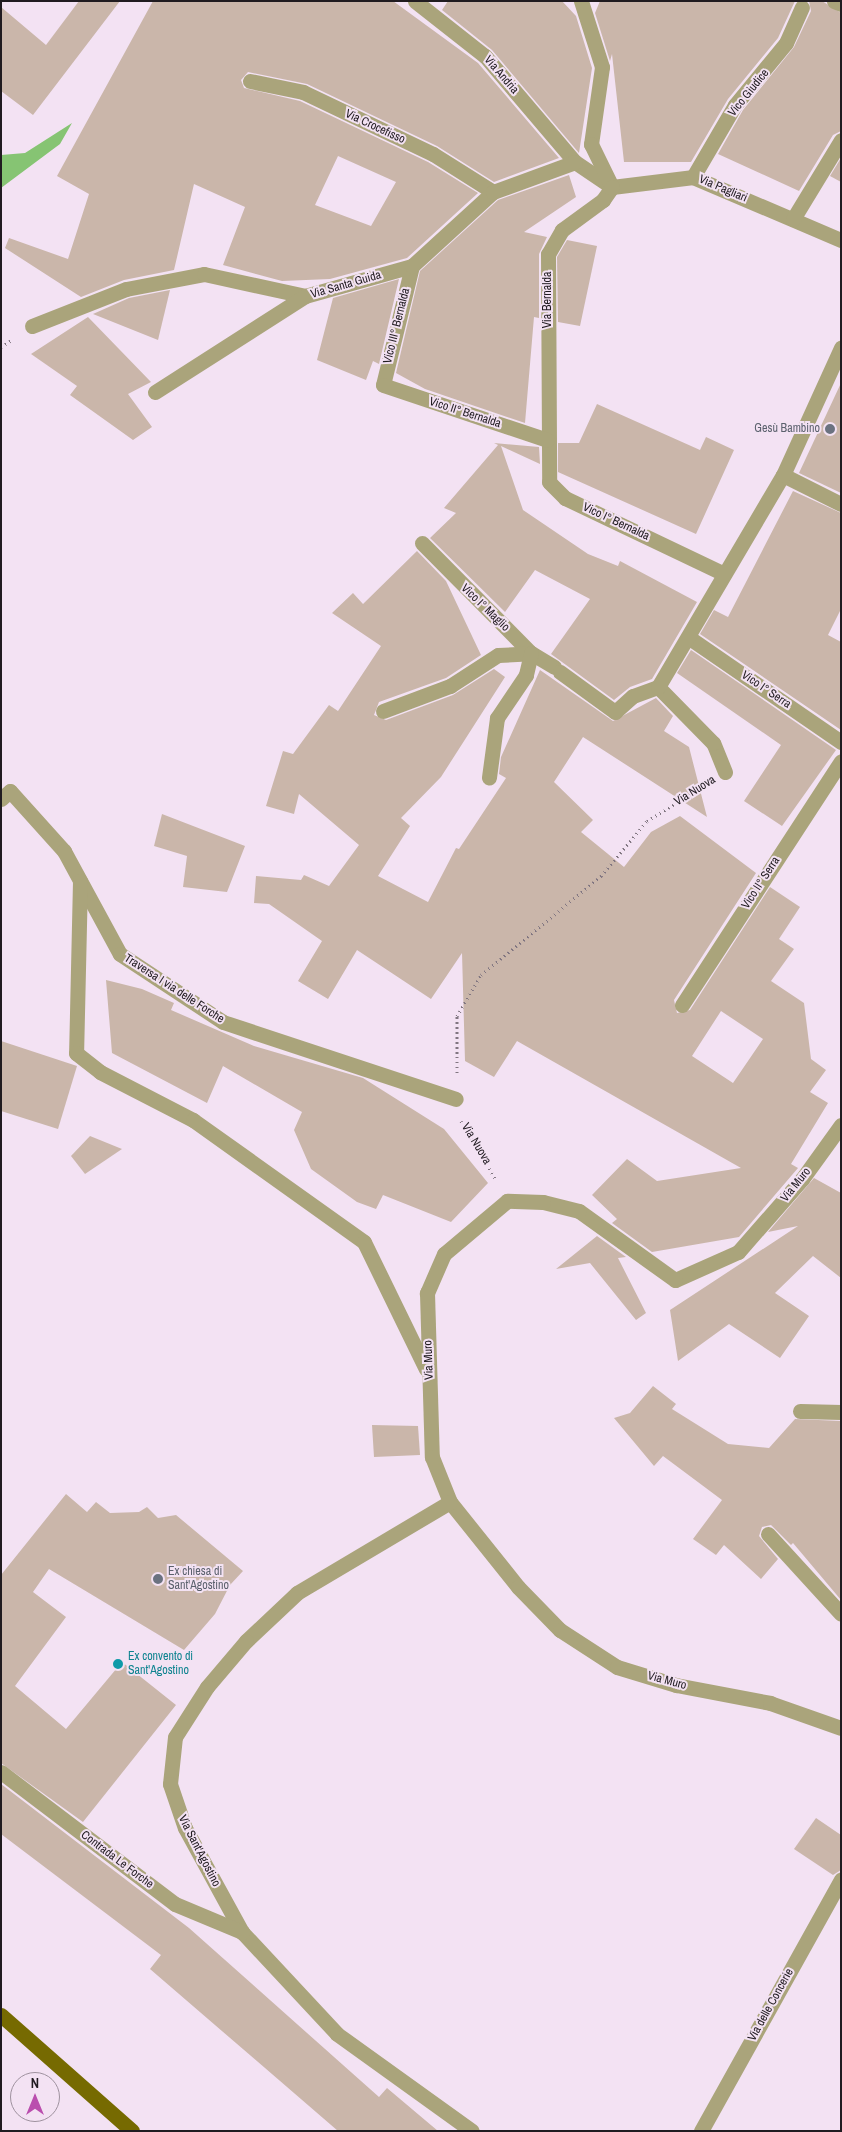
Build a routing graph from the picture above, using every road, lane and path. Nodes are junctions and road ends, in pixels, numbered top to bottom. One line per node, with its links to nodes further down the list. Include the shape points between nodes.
1 (415, 1): 8 (street, Via Andria, via 485,56)
2 (834, 1): 5 (street)
3 (581, 3): 10 (street, via 602,67 591,144)
4 (804, 4): 9 (street, Vico Giudice, via 777,57 735,105)
5 (841, 4)
6 (250, 81): 11 (street, Via Crocefisso, via 303,92 433,154)
7 (841, 140): 12 (street)
8 (575, 162): 10 (street); 11 (street, Via Santa Guida)
9 (693, 177): 10 (street, Via Pagliari); 12 (street, Via Pagliari)
10 (612, 188): 20 (street, Via Bernalda, via 603,200 562,230 548,254)
11 (493, 192): 14 (street, Via Santa Guida)
12 (793, 219): 13 (street, Via Pagliari)
13 (841, 240)
14 (412, 266): 15 (street, Via Santa Guida); 18 (street, Vico III° Bernalda)
15 (305, 296): 16 (street, Via Santa Guida, via 204,274 126,289); 19 (street)
16 (32, 326)
17 (841, 348): 21 (street)
18 (383, 386): 20 (street, Vico II° Bernalda)
19 (155, 392)
20 (547, 440): 24 (street, Vico I° Bernalda, via 549,482 565,498)
21 (782, 476): 22 (street); 24 (street)
22 (841, 504)
23 (422, 543): 26 (street, Vico I° Maglio)
24 (724, 574): 25 (street)
25 (691, 639): 27 (street); 29 (street, Vico I° Serra)
26 (531, 653): 27 (street, Vico I° Maglio, via 615,712 633,696); 28 (street, via 498,655 450,686); 32 (street, via 526,675 497,718)
27 (658, 687): 31 (street, Via Nuova, via 713,743)
28 (383, 711)
29 (841, 742)
30 (841, 761): 35 (street, Vico II° Serra)
31 (725, 772): 36 (path, Via Nuova, via 647,821 601,876 481,975 457,1016)
32 (489, 778)
33 (1, 799): 34 (street, Traversa I via delle Forche, via 10,791 64,851)
34 (80, 881): 36 (street, Traversa I via delle Forche, via 120,954 223,1022); 39 (street, via 76,1053 100,1072 193,1120 364,1242)
35 (682, 1005)
36 (456, 1099): 38 (path, Via Nuova, via 462,1126)
37 (841, 1126): 38 (street, Via Muro, via 802,1179 738,1252 675,1280 579,1211 543,1202)
38 (507, 1201): 39 (street, Via Muro, via 444,1254 427,1293)
39 (429, 1375): 42 (street, Via Muro, via 432,1457)
40 (800, 1411): 41 (street)
41 (841, 1412)
42 (450, 1502): 45 (street, Via Muro, via 481,1545 560,1630 617,1667 676,1685 770,1703); 48 (street, Via Sant'Agostino, via 297,1593 246,1641 206,1687 174,1736 170,1784 185,1828)
43 (768, 1534): 44 (street)
44 (841, 1614)
45 (841, 1728)
46 (1, 1772): 48 (street, Contrada Le Forche, via 175,1904)
47 (841, 1879): 52 (street, Via delle Concerie)
48 (242, 1932): 51 (street, Via Sant'Agostino, via 337,2034)
49 (1, 2015): 50 (main road)
50 (132, 2131)
51 (472, 2131)
52 (701, 2131)

